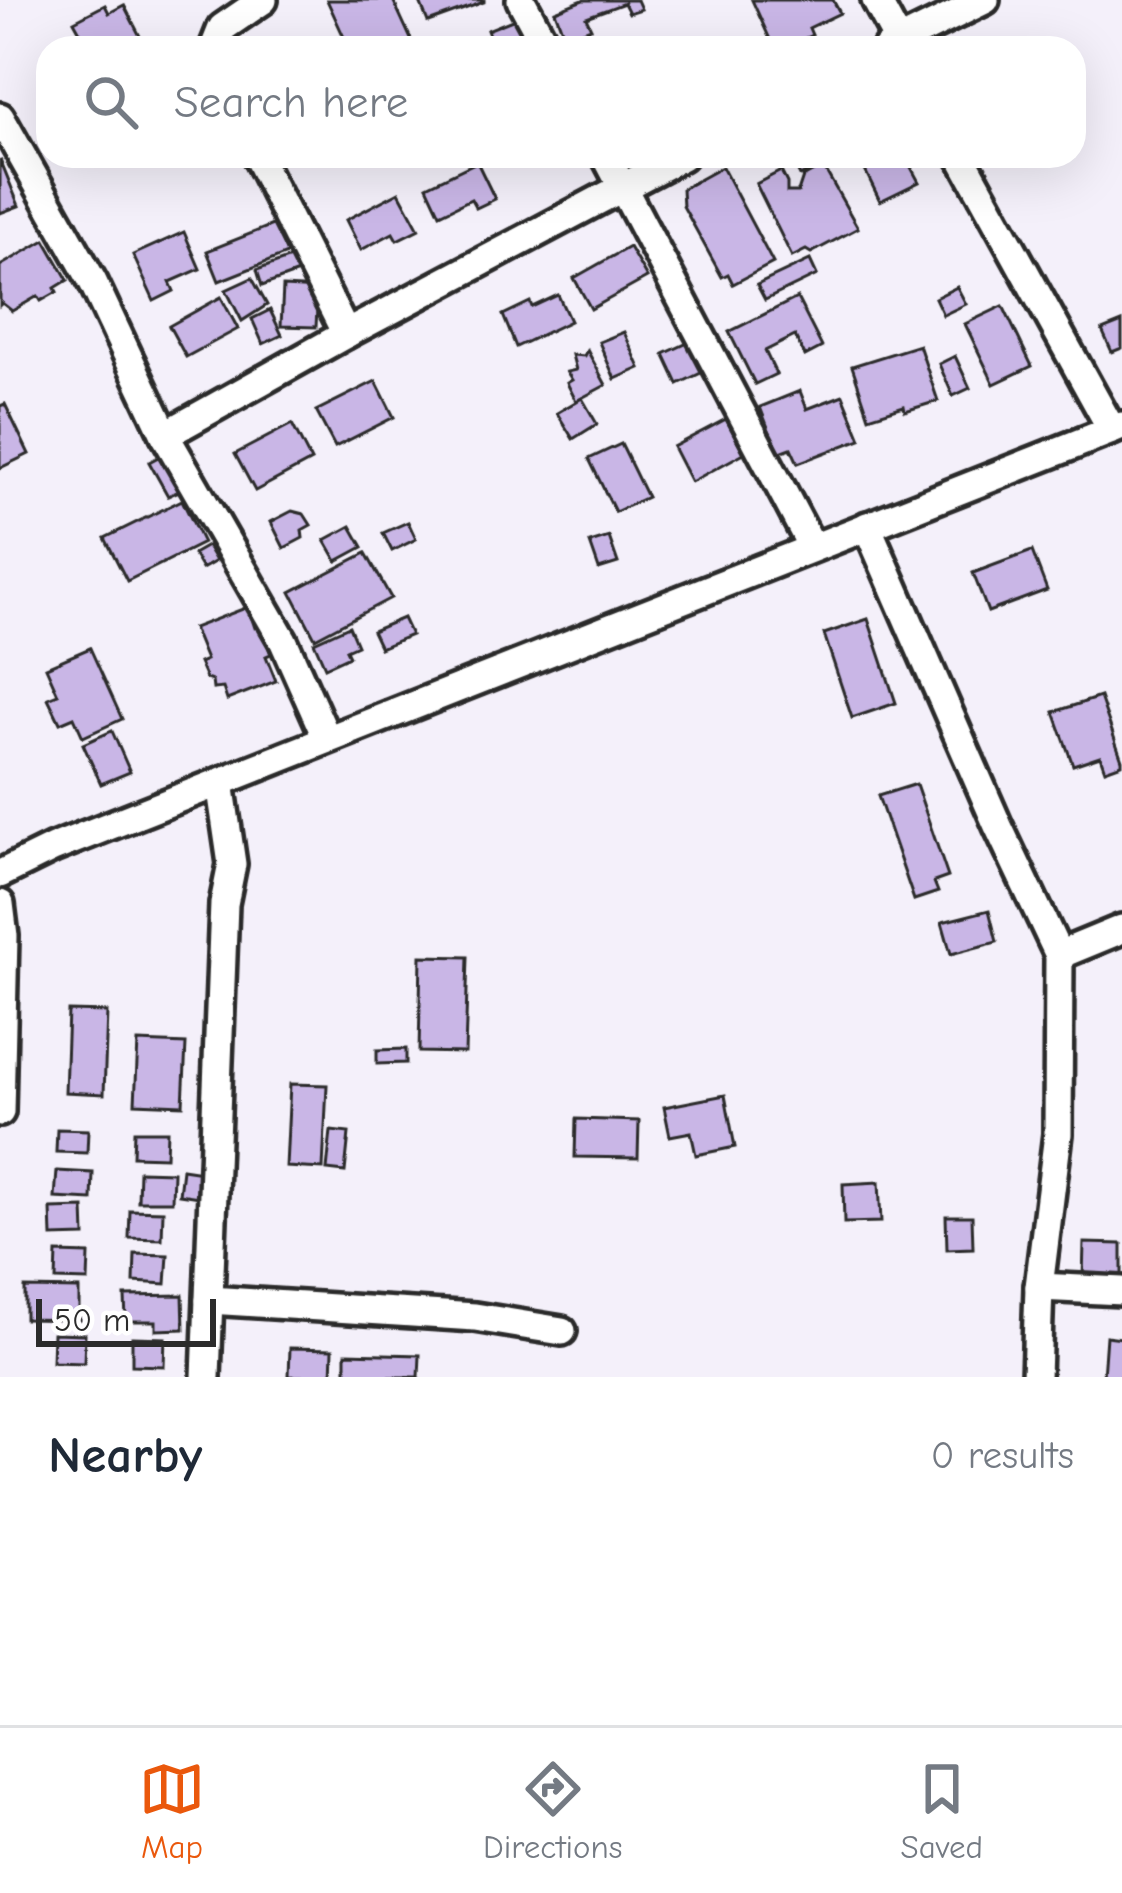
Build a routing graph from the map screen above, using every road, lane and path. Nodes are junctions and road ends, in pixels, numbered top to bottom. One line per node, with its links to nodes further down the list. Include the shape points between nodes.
1 (263, 0): 5 (street)
2 (520, 0): 6 (street)
3 (876, 0): 7 (street)
4 (986, 0): 8 (street)
5 (219, 36)
6 (540, 36)
7 (892, 36)
8 (916, 36)
9 (0, 117): 17 (street, via 93,282)
10 (263, 168): 15 (street)
11 (613, 168): 14 (street)
12 (659, 168): 14 (street)
13 (968, 168): 16 (street)
14 (623, 187): 15 (street); 19 (street)
15 (346, 334): 17 (street)
16 (1117, 428): 18 (street)
17 (165, 435): 20 (street, via 283,640)
18 (867, 526): 19 (street); 25 (street)
19 (812, 547): 20 (street)
20 (327, 740): 21 (street)
21 (220, 782): 22 (street); 29 (street, via 232,864)
22 (0, 874)
23 (0, 904): 26 (street)
24 (1122, 929): 25 (street)
25 (1059, 955): 27 (street, via 1058,1134)
26 (0, 1112)
27 (1039, 1287): 28 (street); 32 (street)
28 (1122, 1291)
29 (209, 1300): 30 (street, via 475,1317); 31 (street)
30 (562, 1331)
31 (206, 1377)
32 (1036, 1377)

